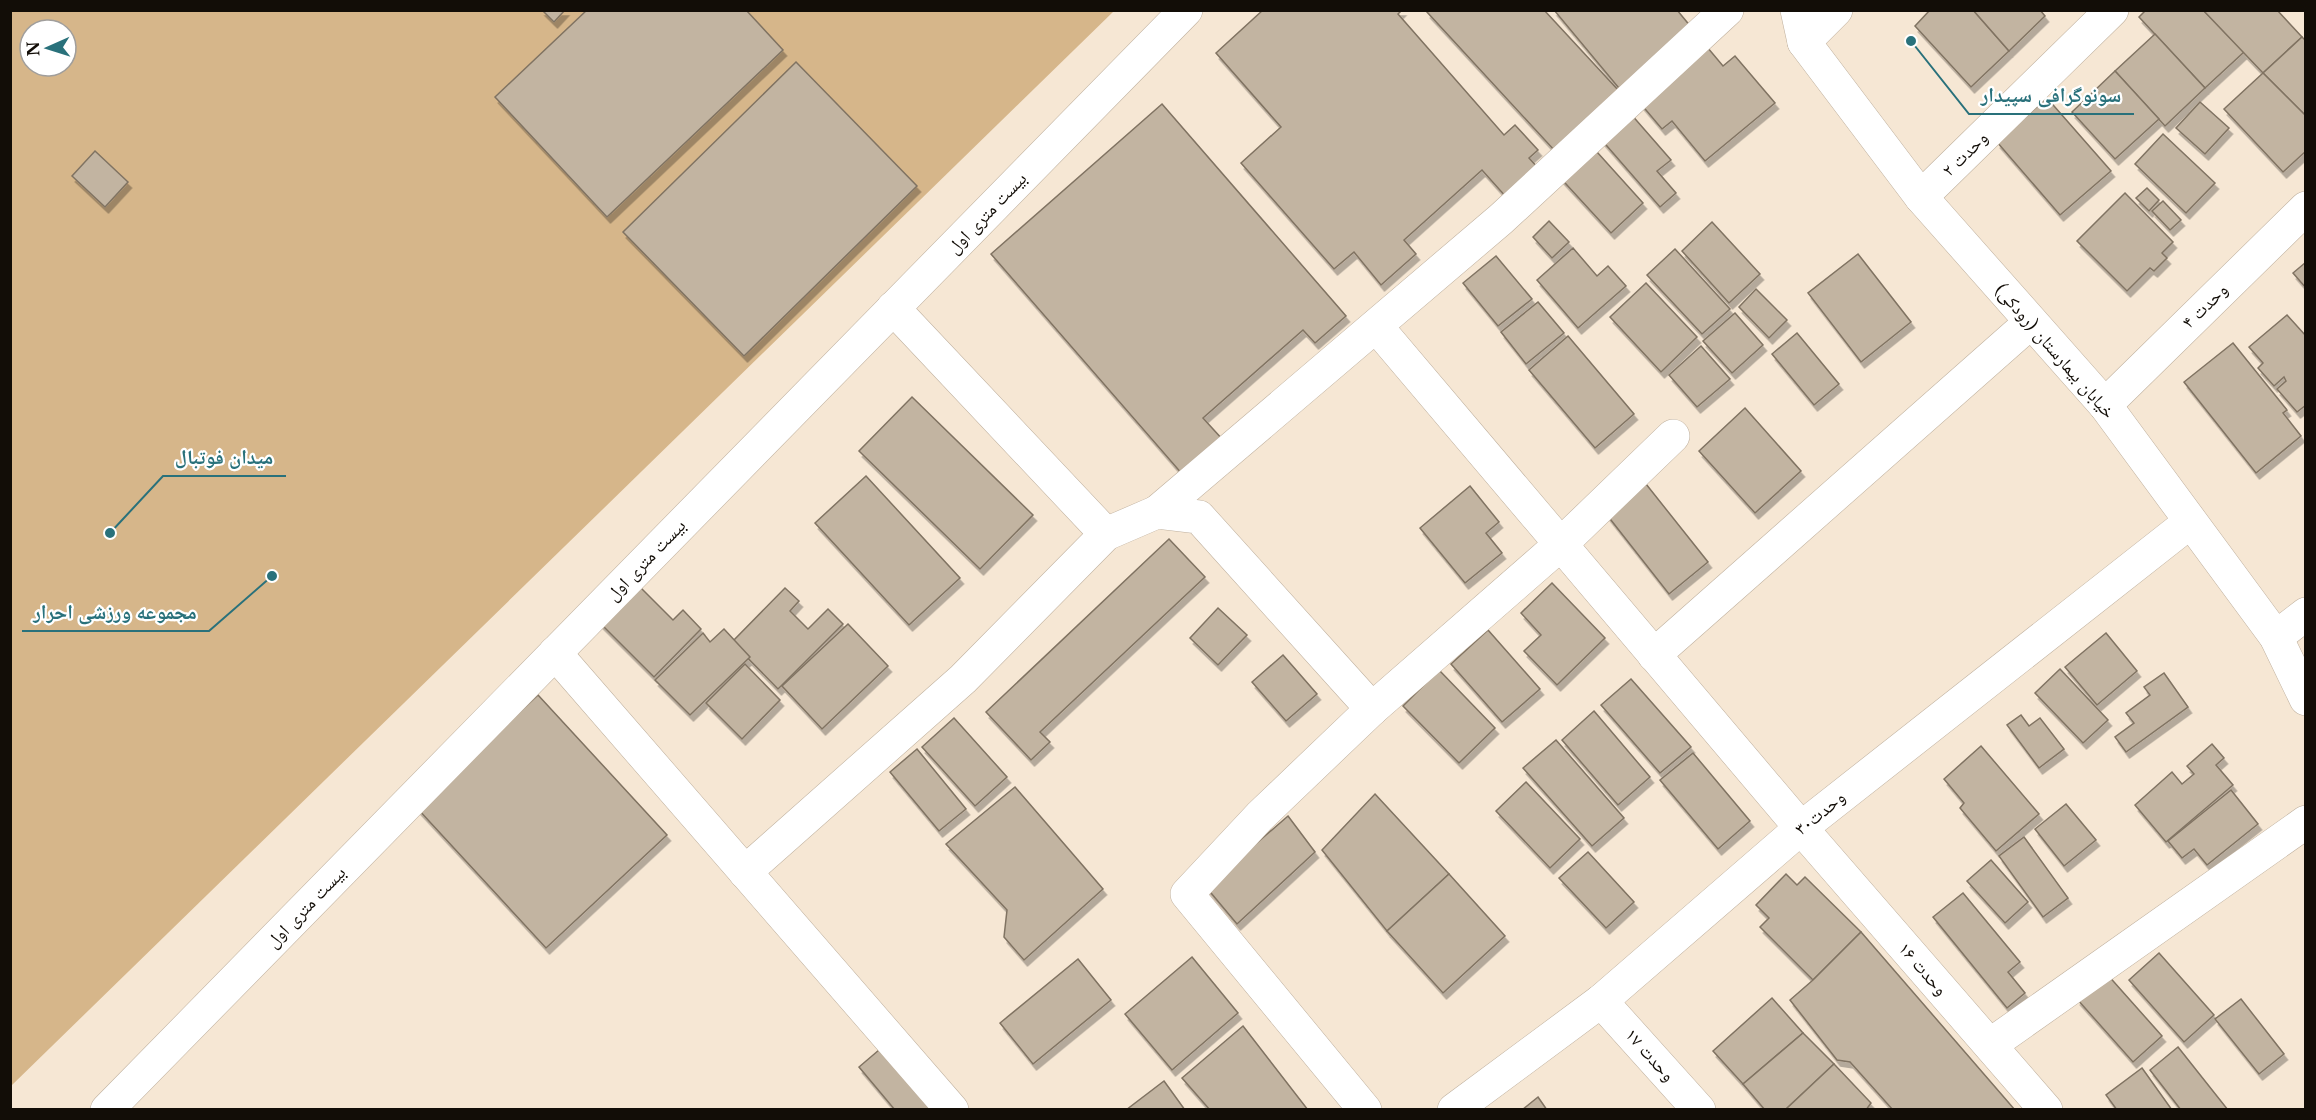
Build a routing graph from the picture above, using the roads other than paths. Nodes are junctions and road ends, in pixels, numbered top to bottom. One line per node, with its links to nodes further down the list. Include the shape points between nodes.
1 (1186, 10): 8 (street, بیست متری اول)
2 (1727, 10): 10 (street, via 1501,219)
3 (1836, 10): 5 (street)
4 (2112, 10): 6 (street, وحدت ۲)
5 (1801, 26): 6 (street, خیابان بیمارستان (رودکی))
6 (1921, 197): 9 (street, خیابان بیمارستان (رودکی))
7 (2306, 208): 11 (street, وحدت ۴)
8 (893, 308): 15 (street); 19 (street, بیست متری اول)
9 (2031, 322): 11 (street, خیابان بیمارستان (رودکی)); 20 (street)
10 (1376, 326): 13 (street); 16 (street, وحدت ۱۶)
11 (2105, 405): 14 (street, خیابان بیمارستان (رودکی))
12 (1673, 436): 16 (street)
13 (1157, 512): 15 (street); 22 (street, via 1199,517)
14 (2190, 522): 18 (street, خیابان بیمارستان (رودکی)); 24 (street, وحدت۳۰)
15 (1106, 534): 25 (street, via 963,679)
16 (1561, 544): 20 (street, وحدت ۱۶); 22 (street)
17 (2306, 614): 18 (street)
18 (2276, 637): 21 (street, خیابان بیمارستان (رودکی))
19 (555, 652): 25 (street); 28 (street, بیست متری اول)
20 (1654, 655): 24 (street, وحدت ۱۶)
21 (2306, 699)
22 (1372, 709): 30 (street, via 1260,816 1187,894)
23 (2306, 822): 27 (street)
24 (1800, 828): 26 (street, وحدت۳۰); 27 (street, وحدت ۱۶)
25 (745, 872): 29 (street)
26 (1600, 1001): 31 (street, وحدت۳۰); 32 (street, وحدت ۱۷)
27 (1990, 1046): 33 (street, وحدت ۱۶)
28 (107, 1110)
29 (952, 1110)
30 (1365, 1110)
31 (1454, 1110)
32 (1699, 1110)
33 (2046, 1110)

